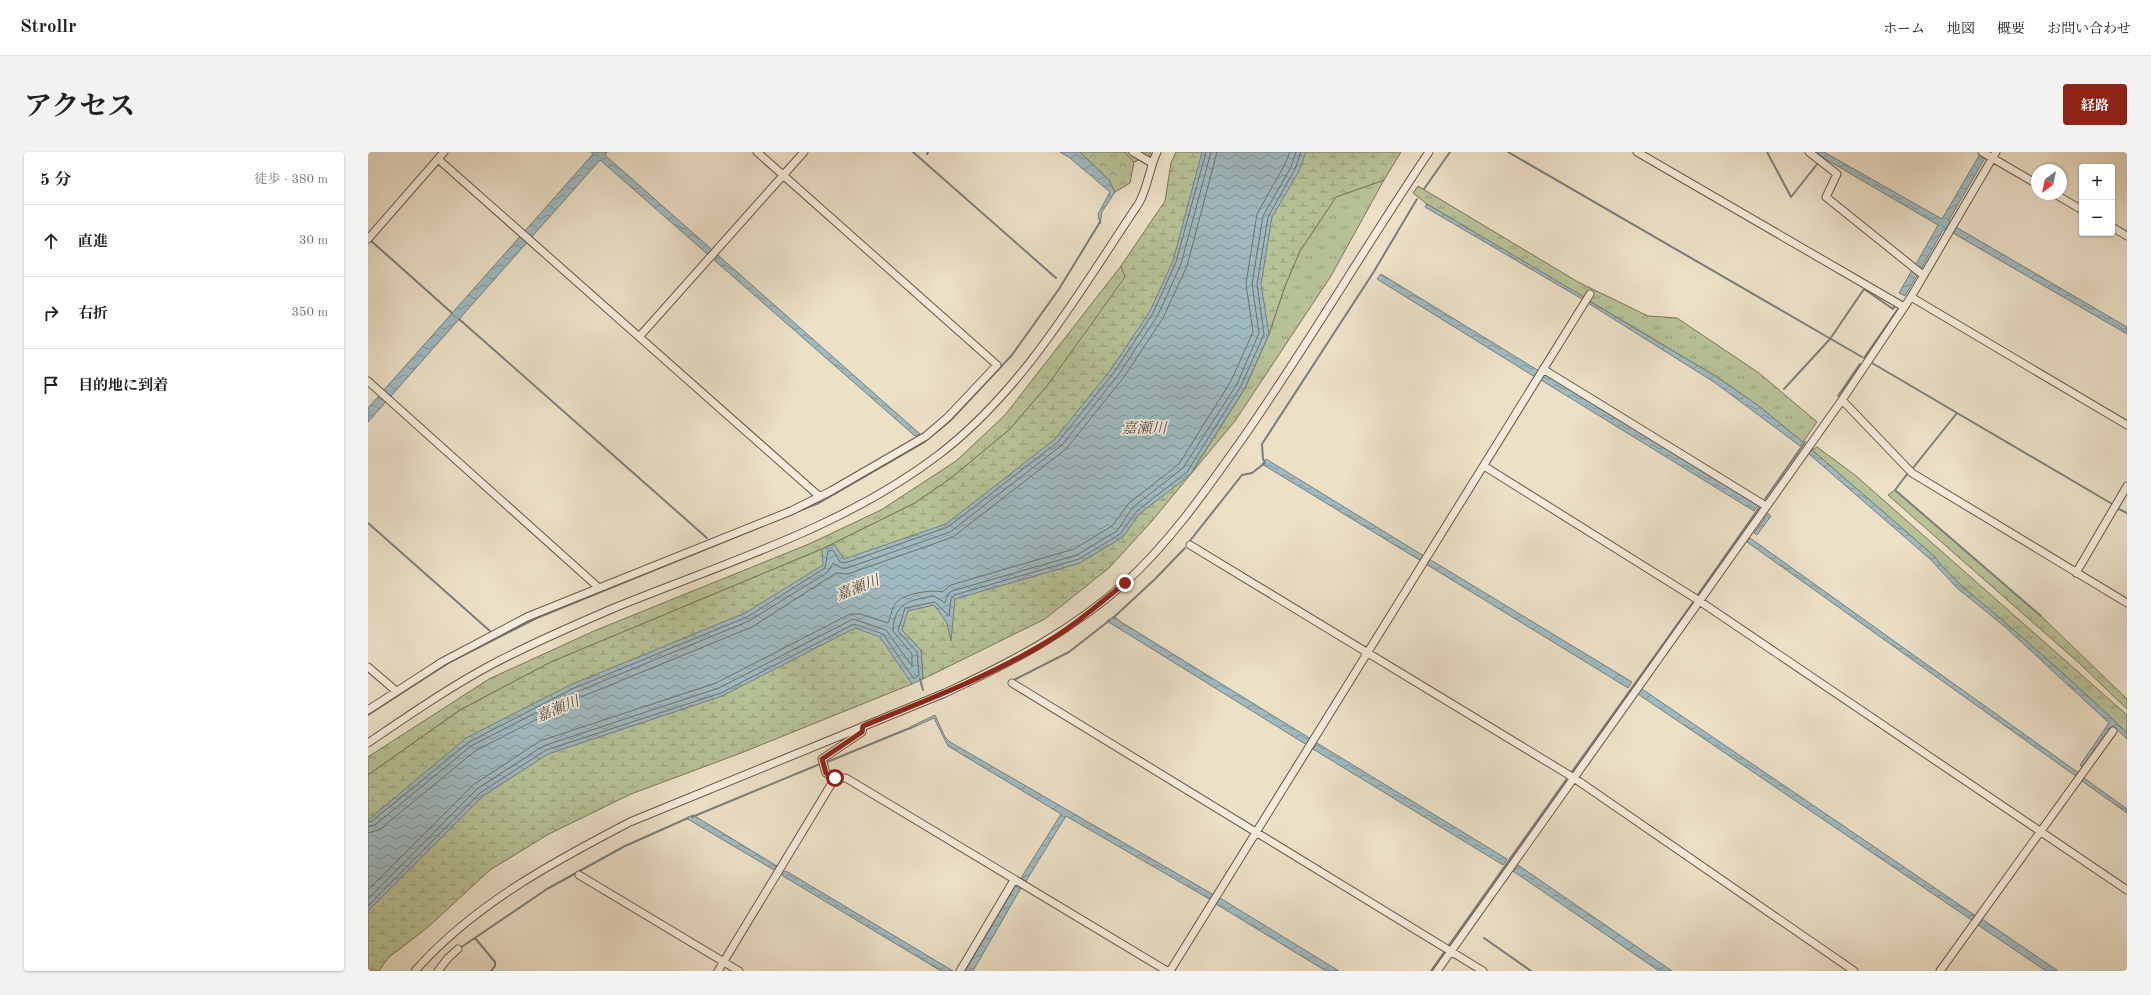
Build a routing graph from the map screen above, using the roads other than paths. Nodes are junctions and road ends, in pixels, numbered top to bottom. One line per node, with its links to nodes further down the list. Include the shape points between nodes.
1 (444, 152): 11 (street)
2 (757, 152): 13 (street)
3 (804, 152): 13 (street)
4 (1132, 152): 12 (street)
5 (1157, 152): 12 (street)
6 (1429, 152): 43 (street, via 1251,426 1199,499 1149,559 1125,583 1045,643 945,693)
7 (1637, 152): 23 (street)
8 (1810, 152): 20 (street, via 1837,174 1826,197)
9 (1982, 152): 10 (street)
10 (1994, 155): 14 (street); 20 (street)
11 (438, 159): 19 (street); 24 (street)
12 (1152, 163): 45 (street, via 1147,189 1139,203 1048,339 993,406 938,455 901,481 833,519 614,608 491,665 434,698)
13 (784, 175): 24 (street); 31 (street, via 997,365 926,436)
14 (2031, 180)
15 (2065, 200): 16 (street)
16 (2079, 208)
17 (2115, 229): 18 (street)
18 (2127, 236)
19 (369, 238)
20 (1923, 275): 22 (street)
21 (1590, 294): 25 (street)
22 (1912, 297): 23 (street); 28 (street)
23 (1904, 307): 27 (street)
24 (639, 337): 31 (street)
25 (1543, 369): 29 (street); 32 (street)
26 (368, 381): 35 (street)
27 (1842, 400): 32 (street); 34 (street, via 1912,473)
28 (2127, 425)
29 (1484, 466): 36 (street); 38 (street)
30 (2127, 486): 34 (street)
31 (819, 496): 35 (street, via 791,510)
32 (1766, 506): 36 (street)
33 (1190, 545): 38 (street)
34 (2076, 573): 37 (street)
35 (598, 587): 41 (street, via 527,617 442,662)
36 (1698, 600): 47 (street); 48 (street)
37 (2127, 603)
38 (1368, 653): 47 (street); 49 (street)
39 (368, 666): 41 (street)
40 (1012, 683): 49 (street)
41 (396, 691): 42 (street)
42 (368, 710)
43 (863, 726): 46 (street, via 862,732 822,759 826,773); 56 (street, via 630,822 562,859 504,894 473,917)
44 (2113, 731): 48 (street)
45 (368, 743)
46 (835, 778): 51 (street, via 846,778); 55 (street)
47 (1574, 778): 54 (street); 65 (street)
48 (2041, 831): 52 (street); 66 (street)
49 (1258, 832): 54 (street); 62 (street)
50 (580, 875): 55 (street)
51 (1014, 880): 60 (street); 61 (street)
52 (2127, 890)
53 (458, 949): 57 (street)
54 (1451, 951): 63 (street); 64 (street)
55 (723, 962): 58 (street); 59 (street)
56 (415, 971)
57 (438, 971)
58 (718, 971)
59 (738, 971)
60 (960, 971)
61 (1167, 971)
62 (1170, 971)
63 (1437, 971)
64 (1482, 971)
65 (1854, 971)
66 (1940, 971)

